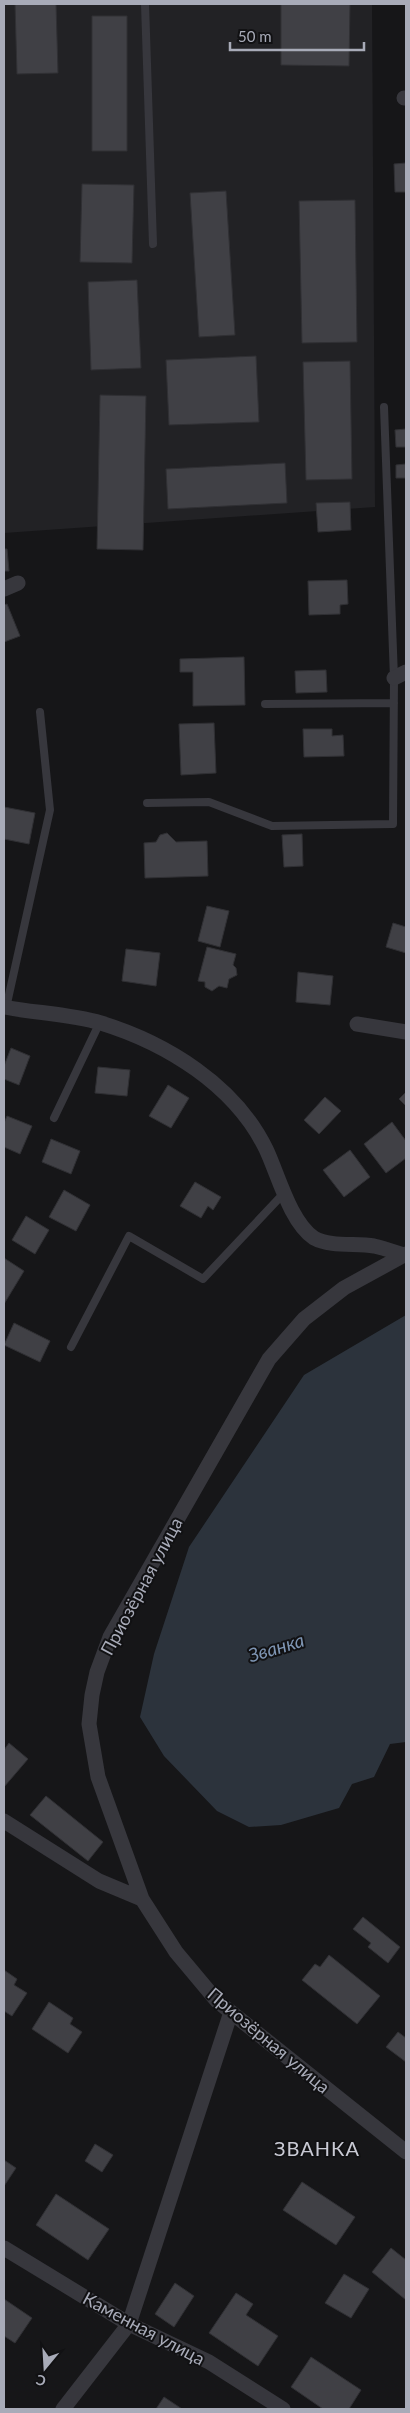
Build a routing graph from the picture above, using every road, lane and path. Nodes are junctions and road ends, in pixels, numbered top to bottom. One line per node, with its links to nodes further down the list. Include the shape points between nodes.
1 (145, 4): 2 (lane)
2 (153, 244)
3 (384, 407): 6 (lane)
4 (18, 583): 5 (street)
5 (4, 589)
6 (400, 675): 8 (lane)
7 (265, 704): 8 (lane)
8 (394, 704): 10 (lane, via 394,824 272,826 209,802)
9 (40, 712): 11 (lane, via 50,810)
10 (147, 802)
11 (5, 1008): 12 (street)
12 (100, 1022): 15 (lane); 16 (street, via 141,1038 188,1063 215,1084 244,1115 265,1147)
13 (357, 1024): 14 (street)
14 (406, 1032)
15 (54, 1118)
16 (285, 1192): 17 (street, via 298,1221 314,1238 375,1246); 18 (lane, via 203,1279 129,1236)
17 (405, 1254): 20 (street, Приозёрная улица, via 344,1288 304,1320 269,1359 110,1637 97,1672 90,1724 98,1777)
18 (71, 1347)
19 (4, 1821): 20 (street, via 99,1881)
20 (142, 1899): 21 (street, Приозёрная улица, via 176,1952 217,2001)
21 (231, 2012): 22 (street, Приозёрная улица); 24 (street)
22 (406, 2152)
23 (4, 2248): 24 (street, Каменная улица)
24 (130, 2324): 25 (street); 26 (street, Каменная улица, via 209,2362)
25 (63, 2409)
26 (283, 2409)

